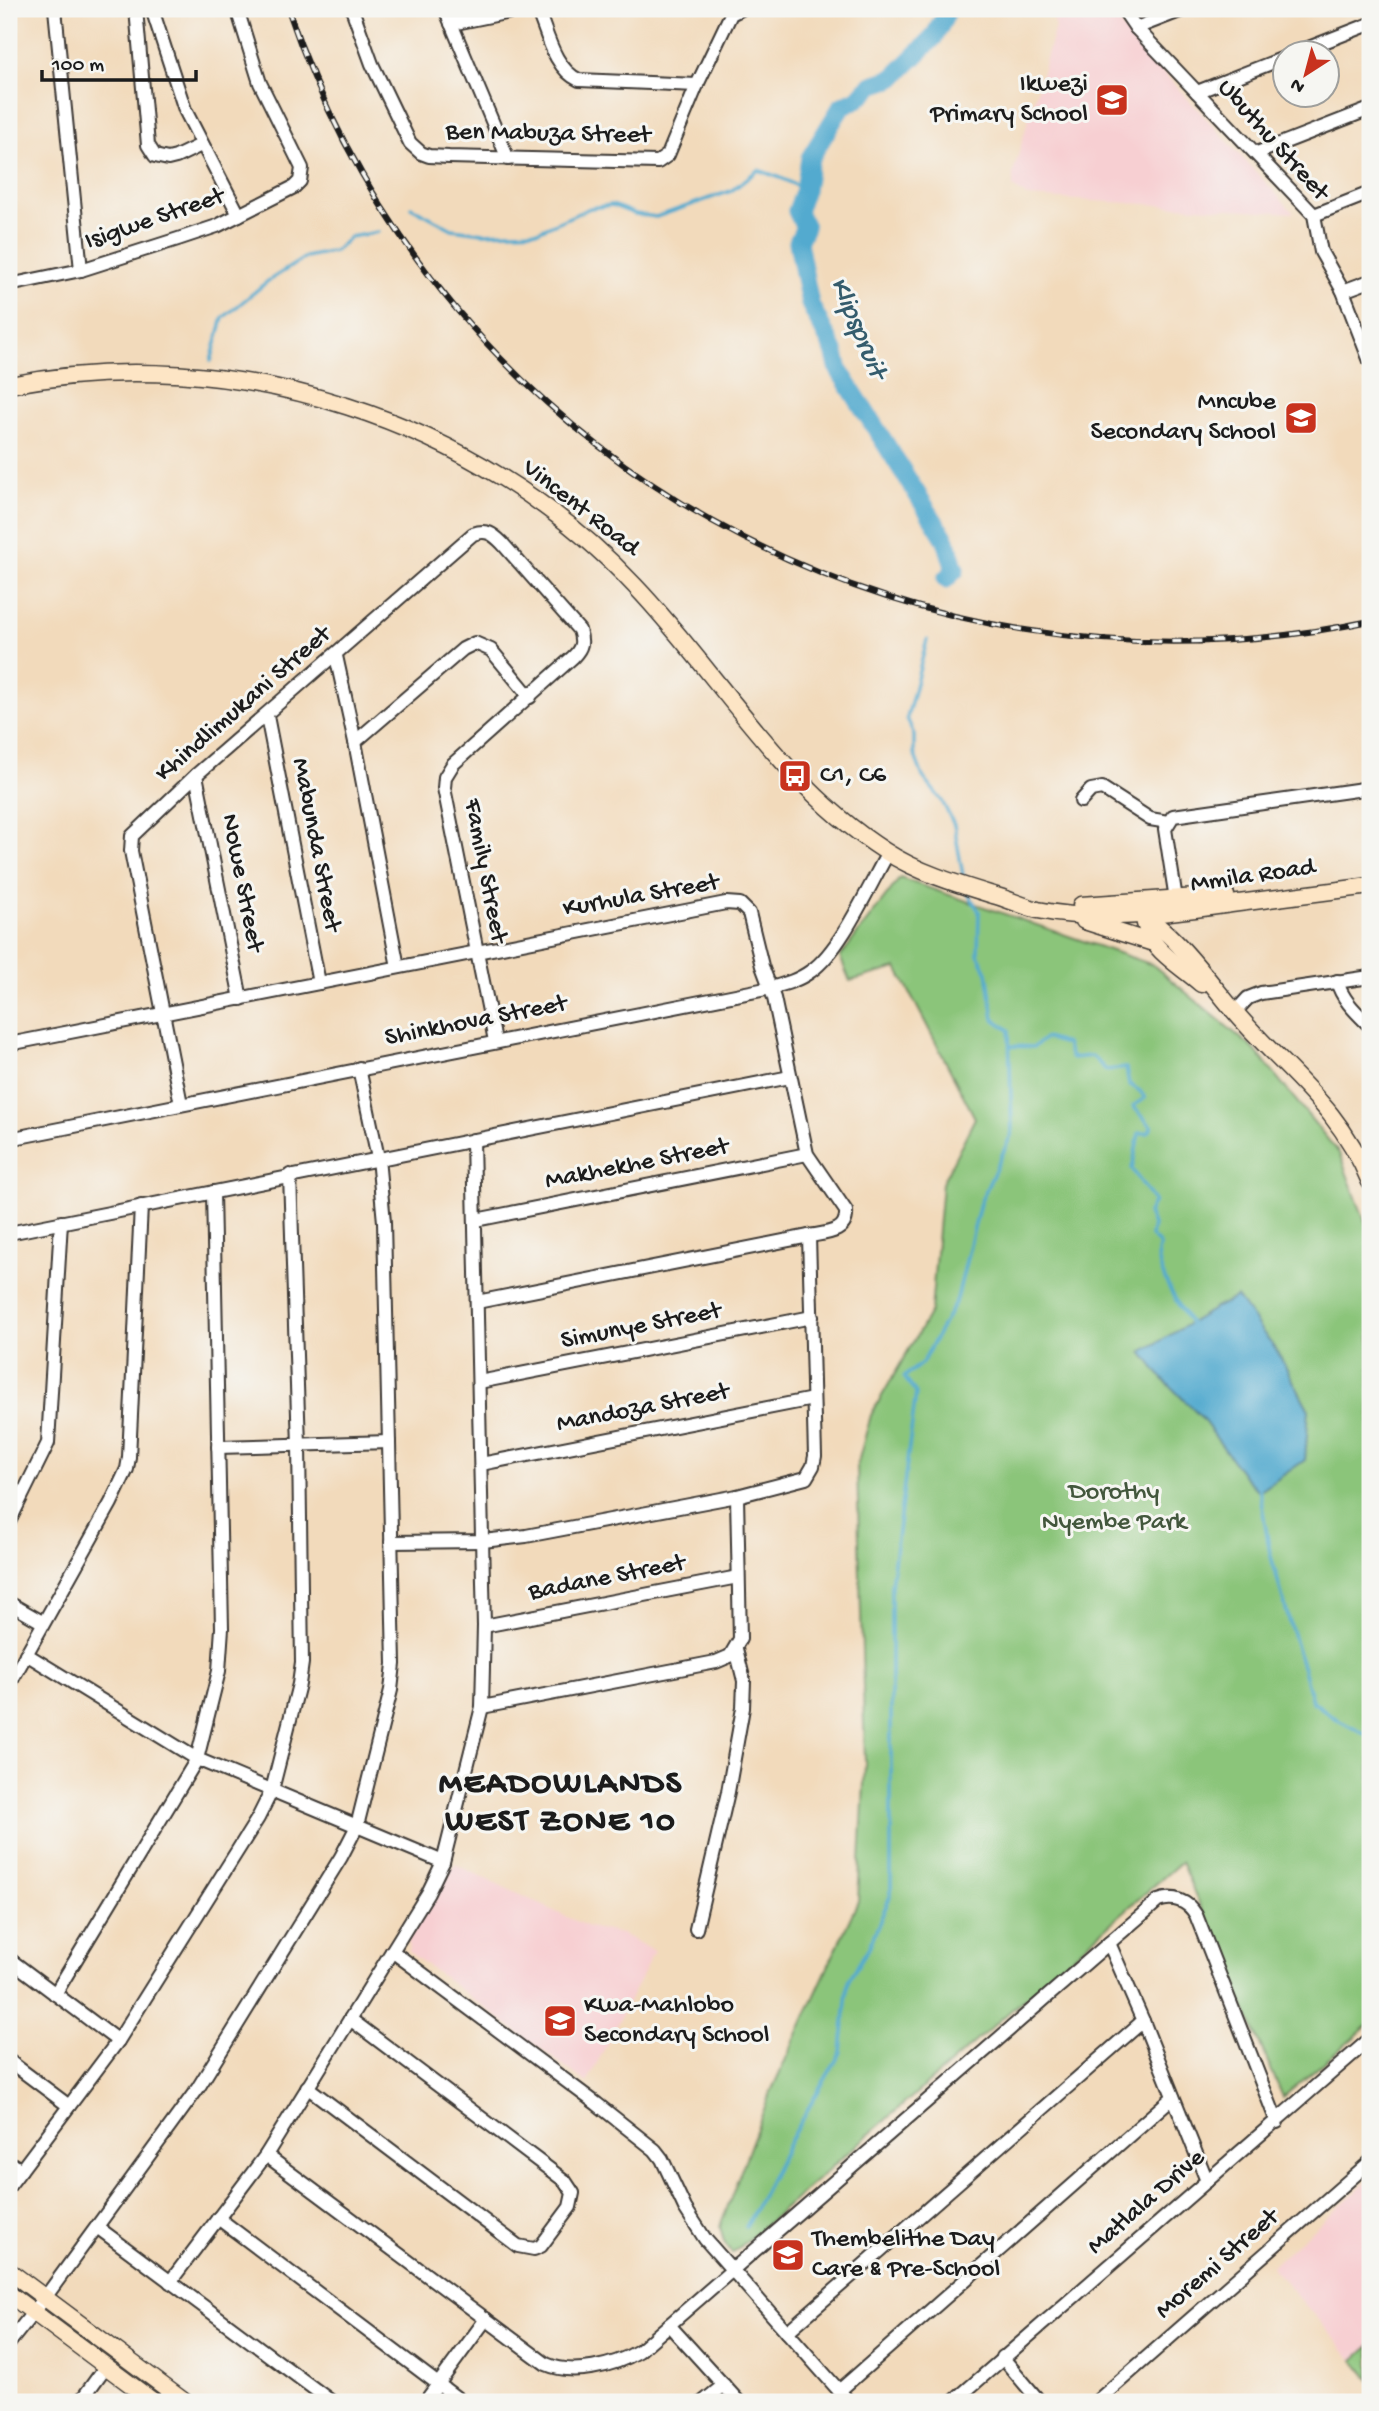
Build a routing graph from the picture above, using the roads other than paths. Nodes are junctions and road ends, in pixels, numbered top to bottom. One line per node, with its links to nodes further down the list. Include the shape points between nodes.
1 (55, 9): 26 (street)
2 (136, 9): 20 (street, via 148,145 156,156 168,159)
3 (152, 9): 20 (street)
4 (237, 9): 24 (street, Isigwe Street, via 260,83 302,173 295,187)
5 (352, 9): 22 (street, Ben Mabuza Street, via 372,64 414,148 429,156)
6 (445, 9): 12 (street)
7 (525, 9): 12 (street)
8 (537, 9): 17 (street, via 569,76)
9 (1123, 9): 14 (street, Ubuthu Street)
10 (1185, 9): 14 (street)
11 (732, 11): 17 (street, Ben Mabuza Street)
12 (451, 24): 22 (street)
13 (1370, 24): 15 (street)
14 (1136, 27): 18 (street, Ubuthu Street)
15 (1334, 38)
16 (1270, 64): 18 (street)
17 (697, 85): 22 (street, Ben Mabuza Street, via 664,160)
18 (1198, 92): 21 (street, Ubuthu Street)
19 (1370, 109): 21 (street)
20 (201, 145): 24 (street)
21 (1257, 153): 25 (street, Ubuthu Street)
22 (508, 159)
23 (1370, 193): 25 (street)
24 (239, 215): 26 (street, Isigwe Street)
25 (1314, 215): 29 (street, Ubuthu Street, via 1321,251)
26 (81, 270): 28 (street, Isigwe Street)
27 (1370, 281): 29 (street)
28 (9, 285)
29 (1343, 291): 30 (street, Ubuthu Street)
30 (1370, 361)
31 (9, 385): 41 (main road, Vincent Road, via 109,373 209,377 309,395 441,444 514,485 597,549 666,621 796,777 846,824)
32 (582, 640): 33 (street, Khindlimukani Street, via 579,630 502,543 481,532); 34 (street, Family Street, via 573,657)
33 (335, 656): 35 (street, Khindlimukani Street); 36 (street)
34 (530, 697): 36 (street, via 491,650 475,643); 51 (street, Family Street, via 453,764 445,777)
35 (267, 716): 37 (street, Khindlimukani Street); 55 (street, Mabunda Street)
36 (355, 742): 52 (street)
37 (196, 775): 57 (street, Nowe Street); 59 (street, Khindlimukani Street, via 130,842)
38 (1370, 788): 40 (street, via 1182,814)
39 (1081, 801): 40 (street, via 1091,790 1102,788 1150,819)
40 (1168, 822): 44 (street, via 1165,829)
41 (888, 853): 46 (main road, Vincent Road, via 976,890 1012,901); 56 (street, Shinkhova Street, via 838,942 821,963 797,979)
42 (1370, 879): 44 (main road, Mmila Road)
43 (1370, 886): 47 (main road, Mmila Road)
44 (1176, 899): 45 (main road, Mmila Road)
45 (1154, 901): 46 (main road, Vincent Road); 48 (main road)
46 (1069, 909): 48 (main road, via 1130,910); 49 (main road)
47 (1189, 910): 48 (main road, Mmila Road); 50 (main road, via 1177,926)
48 (1143, 915): 49 (main road); 50 (main road)
49 (1153, 943): 58 (main road)
50 (1177, 945): 58 (main road)
51 (477, 952): 52 (street, Kurhula Street); 56 (street, Kurhula Street, via 733,903 749,913); 61 (street, Family Street)
52 (398, 967): 55 (street, Kurhula Street)
53 (1370, 977): 54 (street)
54 (1337, 981): 58 (street, via 1261,993 1248,998); 60 (street, via 1350,1005)
55 (319, 983): 57 (street, Kurhula Street)
56 (771, 988): 61 (street, Shinkhova Street); 64 (street, Kurhula Street)
57 (241, 999): 59 (street, Kurhula Street)
58 (1235, 1012): 71 (main road, via 1334,1116)
59 (164, 1014): 62 (street, Kurhula Street); 65 (street, Khindlimukani Street)
60 (1370, 1026)
61 (495, 1041): 63 (street, Shinkhova Street)
62 (9, 1044)
63 (359, 1068): 65 (street, Shinkhova Street); 69 (street)
64 (790, 1077): 67 (street); 68 (street, Kurhula Street)
65 (181, 1104): 66 (street, Shinkhova Street)
66 (9, 1139)
67 (473, 1140): 69 (street); 74 (street)
68 (807, 1154): 74 (street, Makhekhe Street); 77 (street, Kurhula Street, via 847,1216 839,1230)
69 (378, 1158): 70 (street); 82 (street)
70 (290, 1175): 72 (street); 83 (street)
71 (1370, 1182)
72 (213, 1192): 73 (street); 84 (street)
73 (141, 1206): 75 (street); 92 (street, via 127,1469)
74 (476, 1220): 78 (street)
75 (61, 1222): 76 (street); 87 (street, via 48,1443)
76 (9, 1233)
77 (809, 1236): 78 (street, Kurhula Street); 79 (street)
78 (477, 1302): 80 (street)
79 (812, 1317): 80 (street, Simunye Street); 81 (street)
80 (479, 1382): 85 (street)
81 (813, 1399): 85 (street, Mandoza Street); 86 (street, via 815,1456 810,1472 800,1481)
82 (390, 1443): 83 (street); 89 (street)
83 (299, 1444): 84 (street); 99 (street, via 302,1663)
84 (218, 1447): 98 (street, via 222,1653)
85 (481, 1464): 88 (street)
86 (737, 1496): 88 (street); 90 (street)
87 (9, 1522)
88 (483, 1541): 89 (street); 93 (street)
89 (391, 1542): 100 (street, via 391,1690)
90 (738, 1577): 93 (street, Badane Street); 94 (street, via 740,1639)
91 (9, 1603): 92 (street)
92 (42, 1622): 95 (street)
93 (484, 1626): 97 (street)
94 (736, 1649): 97 (street, via 716,1662); 102 (street, via 744,1681 743,1708)
95 (26, 1654): 96 (street); 98 (street)
96 (9, 1685)
97 (482, 1707): 101 (street)
98 (197, 1759): 99 (street); 106 (street)
99 (272, 1790): 100 (street); 110 (street)
100 (357, 1826): 101 (street); 123 (street, via 198,2088)
101 (443, 1862): 104 (street)
102 (695, 1929)
103 (1109, 1943): 108 (street); 115 (street, via 1158,1901 1176,1900 1191,1907); 124 (street)
104 (392, 1951): 107 (street); 124 (street, via 647,2142 662,2159 694,2224)
105 (9, 1959): 106 (street)
106 (55, 1994): 110 (street)
107 (350, 2019): 112 (street); 112 (street, via 565,2181 573,2193 570,2207 541,2246 518,2245)
108 (1143, 2021): 113 (street); 132 (street)
109 (1370, 2039): 115 (street, Matlala Drive)
110 (118, 2041): 114 (street)
111 (9, 2061): 114 (street)
112 (307, 2087): 116 (street)
113 (1173, 2097): 120 (street); 138 (street)
114 (69, 2106): 119 (street)
115 (1276, 2122): 120 (street, Matlala Drive)
116 (266, 2155): 122 (street); 130 (street)
117 (9, 2162): 119 (street)
118 (1370, 2162): 150 (street, Moremi Street)
119 (20, 2170): 121 (street)
120 (1207, 2181): 134 (street, Matlala Drive)
121 (9, 2186)
122 (218, 2218): 126 (street); 136 (street)
123 (97, 2227): 126 (street); 128 (street)
124 (733, 2270): 131 (street); 132 (street)
125 (9, 2271): 128 (main road)
126 (170, 2281): 142 (street)
127 (9, 2294): 129 (main road)
128 (44, 2299): 129 (street); 141 (main road)
129 (33, 2313): 133 (street); 135 (main road)
130 (486, 2319): 131 (street, via 546,2364 563,2369 625,2360); 136 (street)
131 (669, 2325): 137 (street)
132 (787, 2332): 138 (street)
133 (9, 2343)
134 (1002, 2357): 148 (street, Matlala Drive); 149 (street)
135 (106, 2367): 139 (street); 140 (main road)
136 (438, 2384): 143 (street); 144 (street)
137 (724, 2385): 145 (street); 146 (street)
138 (839, 2391): 147 (street)
139 (80, 2402)
140 (154, 2402)
141 (185, 2402)
142 (332, 2402)
143 (425, 2402)
144 (462, 2402)
145 (703, 2402)
146 (738, 2402)
147 (849, 2402)
148 (953, 2402)
149 (1040, 2402)
150 (1096, 2402)

